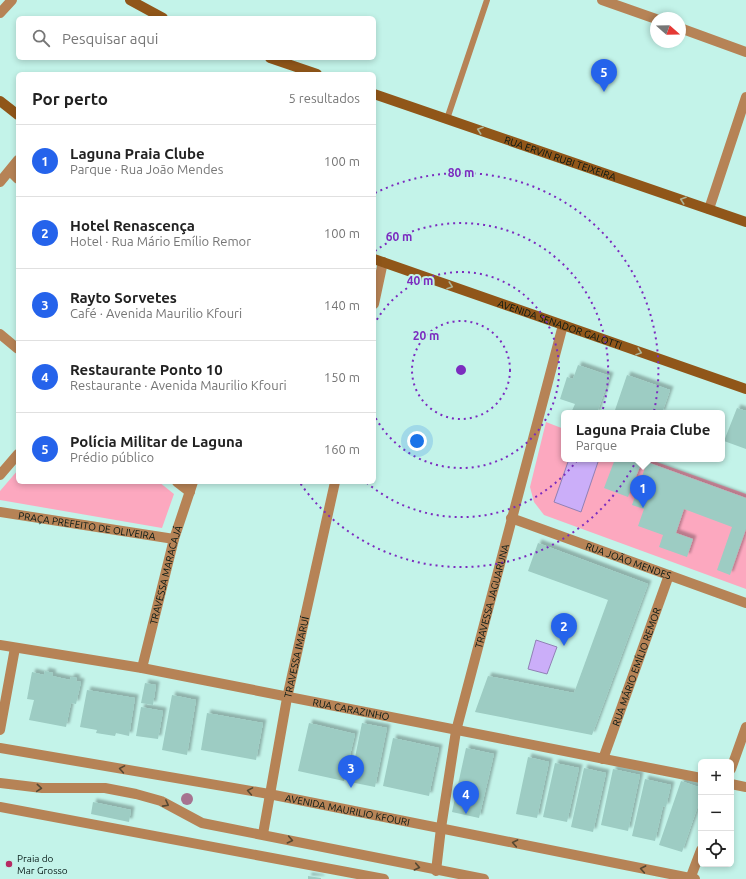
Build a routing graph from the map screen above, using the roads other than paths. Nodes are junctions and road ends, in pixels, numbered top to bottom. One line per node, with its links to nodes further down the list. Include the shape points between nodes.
1 (12, 0): 5 (street)
2 (130, 0): 6 (main road)
3 (487, 0): 16 (lane)
4 (602, 0): 7 (street)
5 (0, 13)
6 (159, 16)
7 (650, 17)
8 (686, 30): 9 (street)
9 (746, 52)
10 (276, 60): 11 (main road)
11 (311, 72)
12 (376, 95): 16 (main road, RUA ERVIN RUBI TEIXEIRA)
13 (746, 98): 21 (street)
14 (0, 101): 15 (main road)
15 (16, 113)
16 (447, 119): 21 (main road, RUA ERVIN RUBI TEIXEIRA, one-way to 16)
17 (16, 163): 18 (street)
18 (10, 171): 19 (street); 20 (street)
19 (16, 177)
20 (0, 182)
21 (709, 209): 22 (main road, RUA ERVIN RUBI TEIXEIRA)
22 (746, 222)
23 (379, 261): 24 (street); 25 (main road, AVENIDA SENADOR GALOTTI, one-way to 25)
24 (376, 287)
25 (563, 325): 28 (main road, AVENIDA SENADOR GALOTTI, one-way to 28); 36 (street, TRAVESSA JAGUARUNA)
26 (0, 334): 27 (street)
27 (16, 347)
28 (746, 389)
29 (16, 456): 30 (street)
30 (0, 475)
31 (180, 484): 34 (street)
32 (192, 484): 34 (street, TRAVESSA MARACAJÁ)
33 (335, 484): 43 (street, TRAVESSA IMARUÍ)
34 (190, 492): 37 (street, TRAVESSA MARACAJÁ)
35 (0, 512): 37 (street, PRAÇA PREFEITO DE OLIVEIRA)
36 (512, 518): 38 (street, RUA JOÃO MENDES); 46 (street, TRAVESSA JAGUARUNA)
37 (174, 539): 42 (street, TRAVESSA MARACAJÁ)
38 (669, 575): 39 (street, RUA JOÃO MENDES); 48 (street, RUA MÁRIO EMÍLIO REMOR)
39 (746, 603)
40 (0, 645): 41 (street, RUA CARAZINHO)
41 (15, 648): 42 (street, RUA CARAZINHO); 45 (street)
42 (142, 668): 43 (street, RUA CARAZINHO)
43 (287, 698): 46 (street, RUA CARAZINHO); 54 (street, TRAVESSA IMARUÍ)
44 (746, 727): 49 (street)
45 (0, 730)
46 (456, 731): 48 (street, RUA CARAZINHO); 56 (street, TRAVESSA JAGUARUNA)
47 (0, 748): 54 (street, AVENIDA MAURILIO KFOURI, one-way to 47)
48 (603, 759): 50 (street, RUA CARAZINHO)
49 (734, 761)
50 (698, 777)
51 (0, 783): 57 (street, one-way to 57, via 42,788 105,788 136,794 161,801 202,823)
52 (734, 785): 53 (street)
53 (746, 787)
54 (269, 794): 56 (street, AVENIDA MAURILIO KFOURI); 57 (street, TRAVESSA IMARUÍ)
55 (0, 808): 60 (street)
56 (441, 828): 59 (street, TRAVESSA JAGUARUNA); 62 (street, AVENIDA MAURILIO KFOURI, one-way to 56)
57 (263, 834): 59 (street, one-way to 59)
58 (698, 860): 62 (street)
59 (436, 870): 61 (street)
60 (384, 879)
61 (484, 879)
62 (692, 879)

